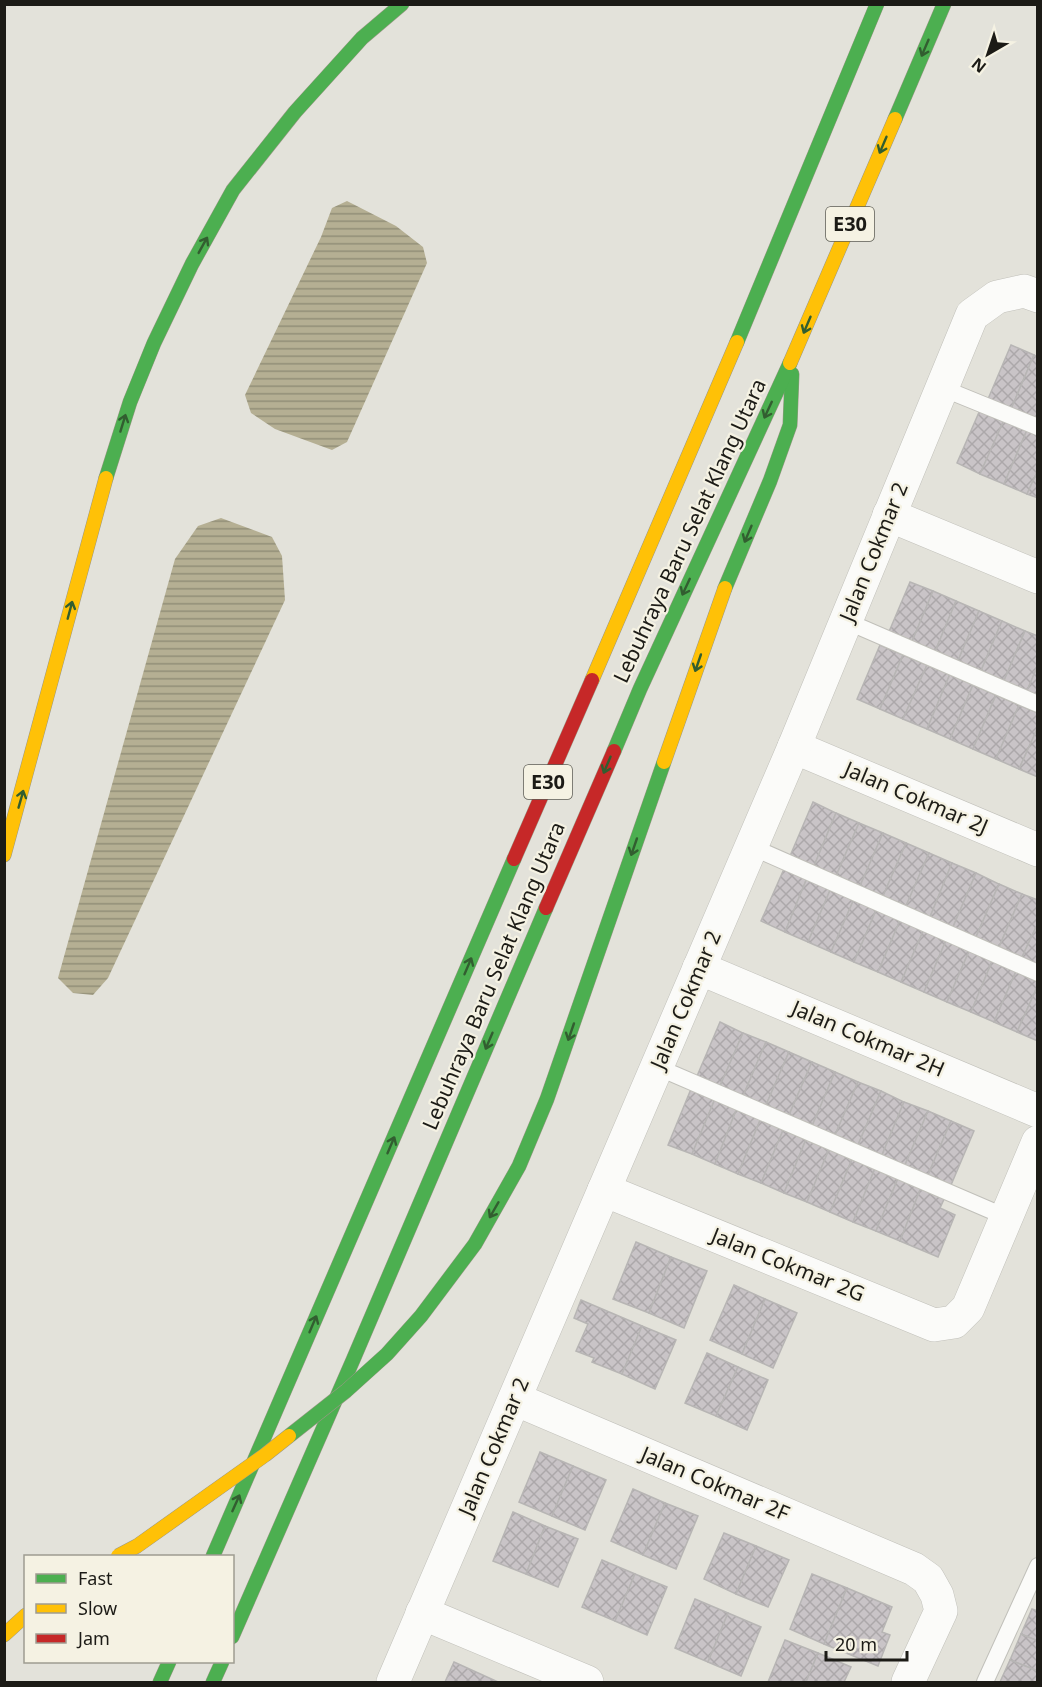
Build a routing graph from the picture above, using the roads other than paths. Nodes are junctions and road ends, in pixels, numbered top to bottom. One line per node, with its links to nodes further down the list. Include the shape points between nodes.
1 (402, 4): 15 (highway, one-way to 1, via 110,465 154,343 233,190 295,112 362,38)
2 (877, 4): 25 (highway, Lebuhraya Baru Selat Klang Utara / E30, one-way to 2, via 733,353)
3 (944, 4): 5 (highway, Lebuhraya Baru Selat Klang Utara / E30, one-way to 5)
4 (1038, 296): 6 (street, Jalan Cokmar 2, via 1024,291 997,297 972,315)
5 (793, 357): 24 (highway, one-way to 24, bridge, via 790,425 725,588 547,1099 519,1166 475,1244 387,1354 266,1455); 29 (highway, Lebuhraya Baru Selat Klang Utara / E30, one-way to 29, via 635,699)
6 (942, 388): 7 (lane); 8 (street, Jalan Cokmar 2)
7 (1038, 427)
8 (890, 515): 9 (street); 10 (street, Jalan Cokmar 2)
9 (1038, 577)
10 (846, 621): 11 (lane); 12 (street, Jalan Cokmar 2)
11 (1038, 704)
12 (794, 747): 13 (street, Jalan Cokmar 2); 14 (street, Jalan Cokmar 2J)
13 (752, 847): 16 (street, Jalan Cokmar 2); 17 (lane)
14 (1038, 850)
15 (4, 855)
16 (699, 968): 18 (street, Jalan Cokmar 2); 19 (street, Jalan Cokmar 2H)
17 (1038, 973)
18 (657, 1067): 21 (street, Jalan Cokmar 2); 22 (lane)
19 (1038, 1111)
20 (1038, 1142): 22 (street)
21 (604, 1190): 22 (street, Jalan Cokmar 2G, via 934,1325 954,1322 968,1308); 23 (street, Jalan Cokmar 2)
22 (1006, 1217)
23 (515, 1399): 27 (street, Jalan Cokmar 2); 37 (street, Jalan Cokmar 2F, via 914,1569 928,1579 941,1611)
24 (121, 1555)
25 (214, 1555)
26 (1038, 1566): 38 (lane)
27 (422, 1613): 35 (street, Jalan Cokmar 2); 36 (street)
28 (24, 1617): 30 (highway)
29 (234, 1632)
30 (4, 1635)
31 (169, 1663): 33 (highway)
32 (222, 1663): 34 (highway)
33 (160, 1683)
34 (213, 1683)
35 (393, 1683)
36 (587, 1683)
37 (908, 1683)
38 (986, 1683)

